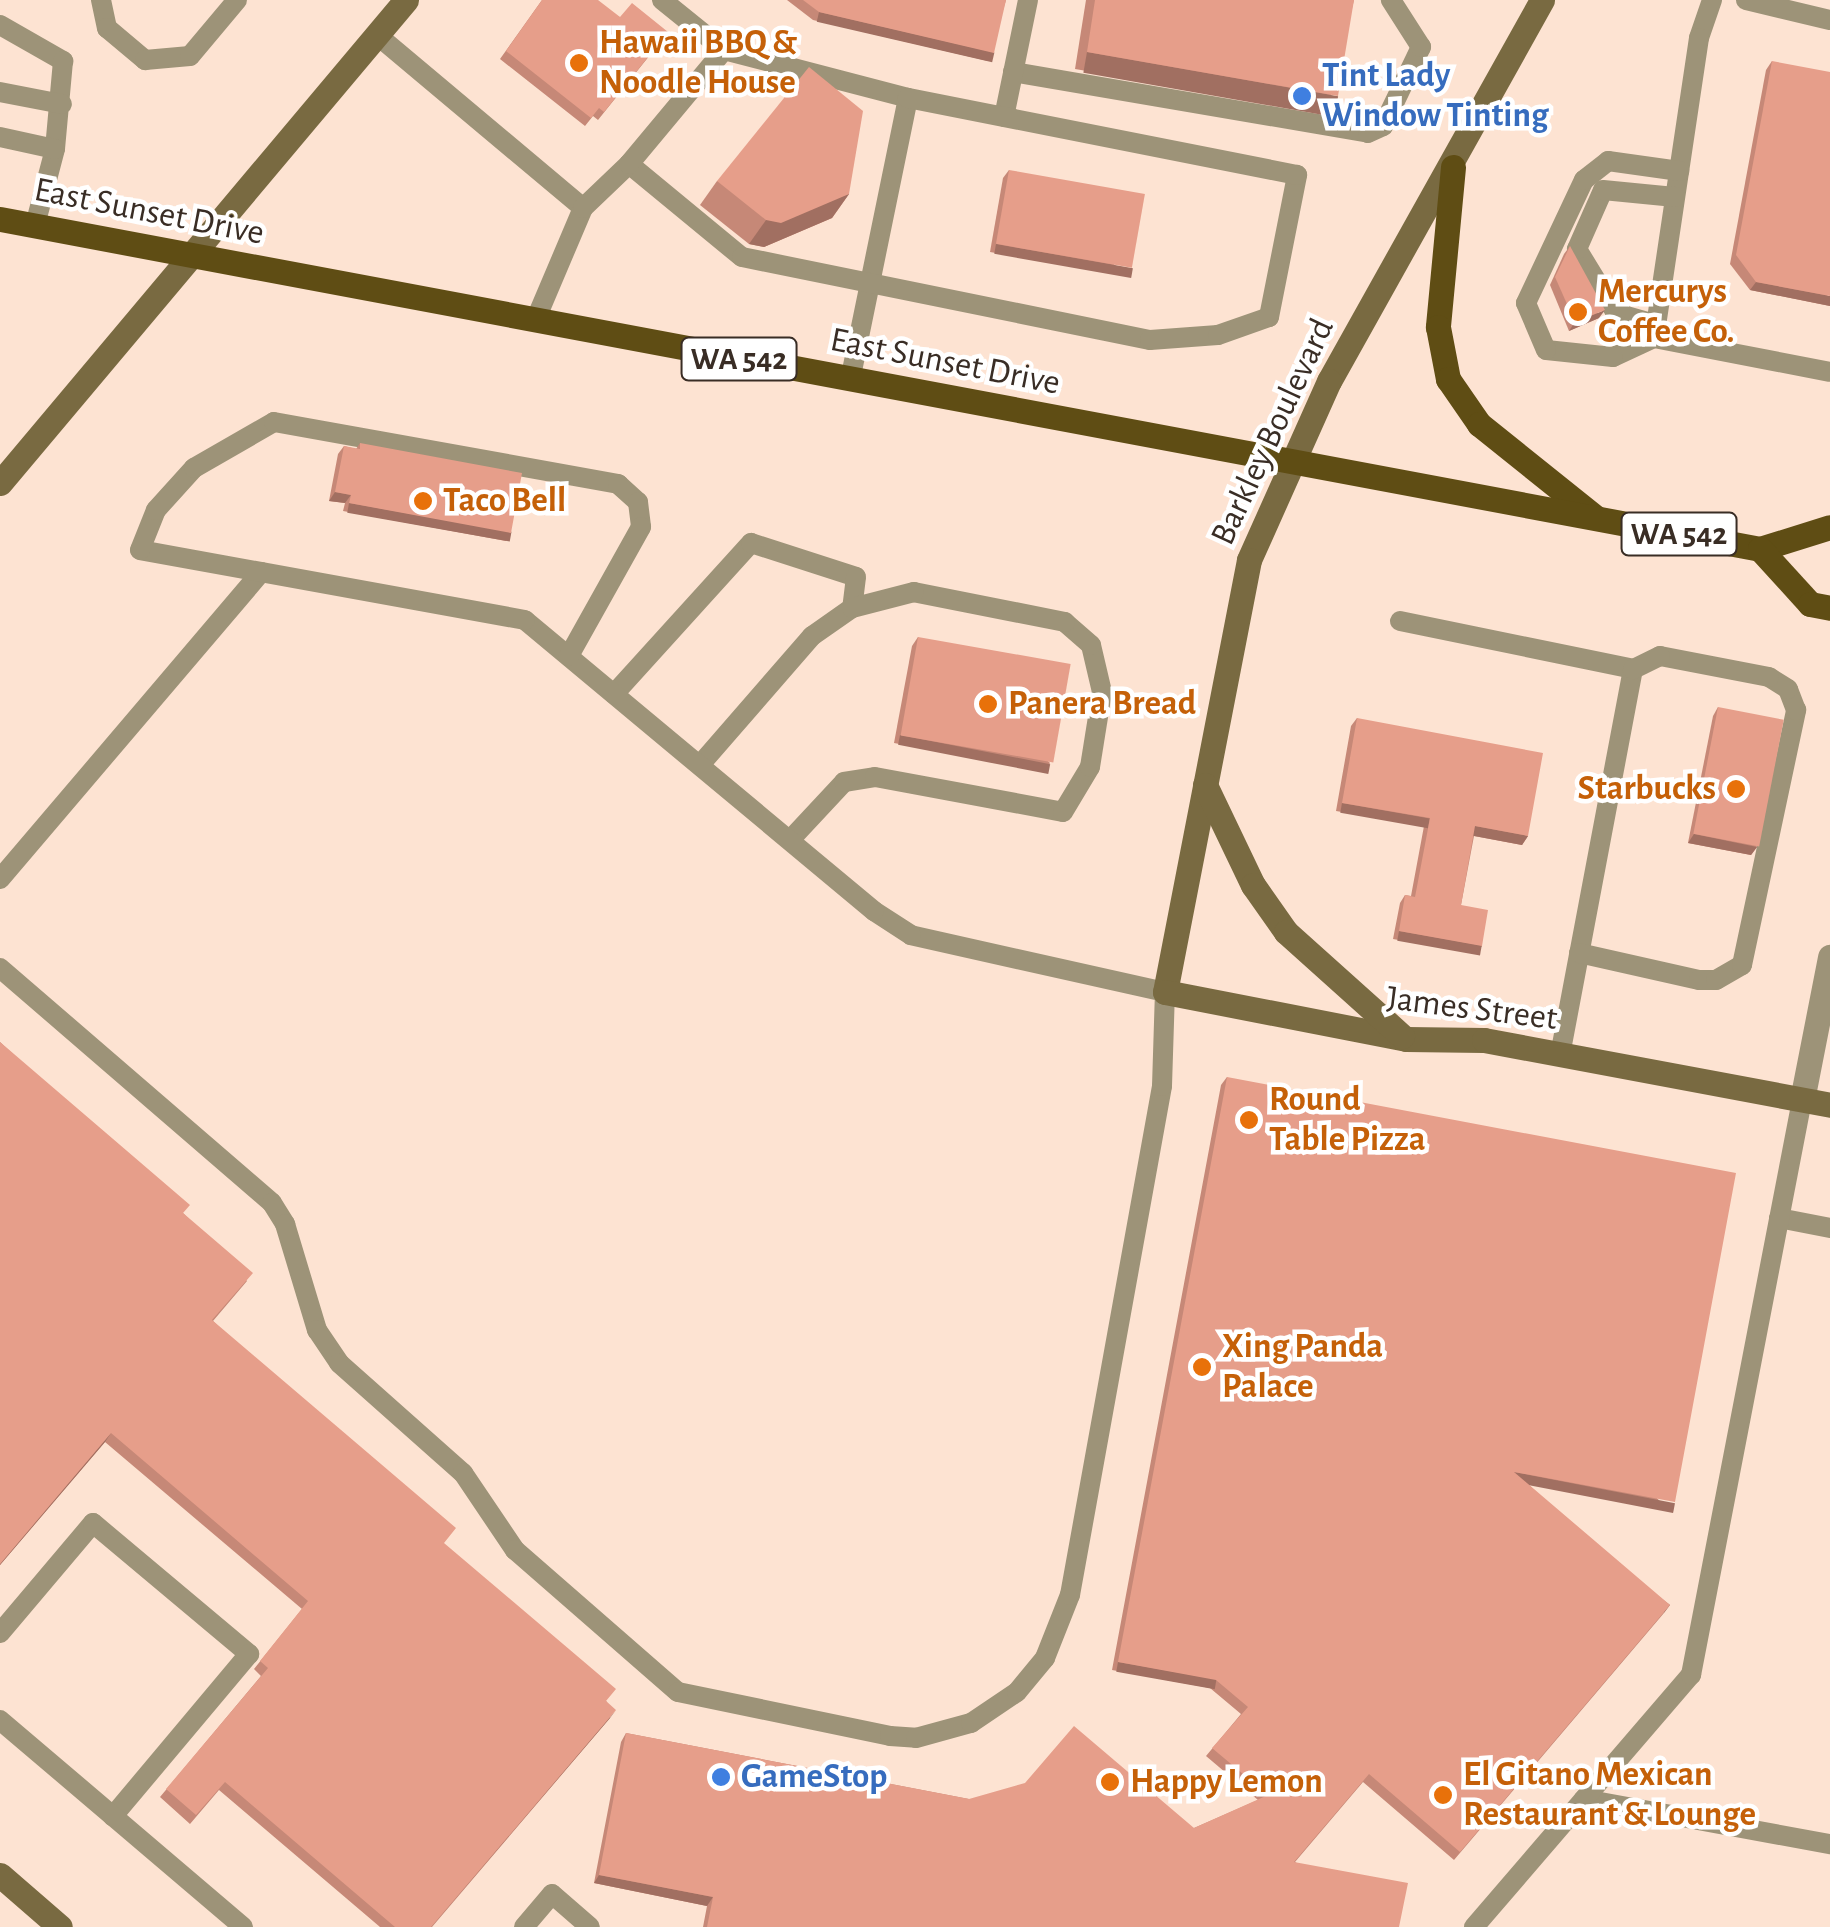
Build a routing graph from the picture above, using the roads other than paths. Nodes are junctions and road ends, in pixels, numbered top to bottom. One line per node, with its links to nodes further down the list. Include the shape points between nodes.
1 (102, 0): 2 (lane, via 107,28 144,60 190,56)
2 (237, 0)
3 (406, 0): 12 (street)
4 (662, 0): 13 (lane)
5 (1028, 0): 14 (lane)
6 (1391, 0): 14 (lane, via 1420,47 1383,126 1368,134)
7 (1542, 0): 22 (street, Barkley Boulevard)
8 (1712, 0): 23 (lane)
9 (1746, 0): 10 (lane)
10 (1830, 20)
11 (0, 25): 17 (lane, via 64,61)
12 (377, 35): 25 (lane); 28 (street)
13 (724, 50): 16 (lane); 21 (lane)
14 (1013, 72): 18 (lane)
15 (0, 92): 17 (lane)
16 (908, 98): 18 (lane); 29 (lane)
17 (62, 104): 20 (lane)
18 (1004, 117): 29 (lane, via 1297,175 1269,317 1218,335 1150,340)
19 (0, 137): 20 (lane)
20 (54, 148): 27 (lane)
21 (630, 164): 25 (lane); 29 (lane, via 742,257)
22 (1453, 167): 34 (street, Barkley Boulevard, via 1328,381); 36 (main road, via 1438,327 1448,379 1480,424)
23 (1679, 171): 24 (lane); 31 (lane, via 1608,161 1584,180 1526,303 1546,350 1614,358)
24 (1675, 197): 31 (lane); 31 (lane, via 1603,190 1578,249 1616,313)
25 (583, 208): 30 (lane)
26 (0, 219): 27 (main road, East Sunset Drive / WA 542)
27 (34, 225): 28 (main road, East Sunset Drive / WA 542)
28 (188, 258): 30 (main road, East Sunset Drive / WA 542); 35 (street)
29 (869, 286): 33 (lane)
30 (535, 320): 33 (main road, East Sunset Drive / WA 542)
31 (1655, 331): 32 (lane)
32 (1830, 372)
33 (850, 380): 34 (main road, East Sunset Drive / WA 542)
34 (1290, 462): 36 (main road, East Sunset Drive / WA 542); 47 (street, Barkley Boulevard, via 1248,560)
35 (0, 483)
36 (1598, 520): 38 (main road, East Sunset Drive / WA 542)
37 (1830, 528): 38 (main road, East Sunset Drive / WA 542)
38 (1760, 549): 41 (main road, WA 542, via 1810,604)
39 (261, 572): 43 (lane, via 525,620); 43 (lane, via 140,550 156,510 194,468 274,422 618,484 638,502 640,527); 49 (lane)
40 (852, 608): 45 (lane, via 856,577 751,543); 46 (lane, via 812,636); 48 (lane, via 914,592 1065,622 1091,645 1102,692 1090,767 1062,812 875,777 844,782)
41 (1830, 608)
42 (1400, 622): 44 (lane)
43 (570, 656): 45 (lane)
44 (1634, 669): 50 (lane); 50 (lane, via 1660,656 1769,676 1794,699 1792,729 1742,965 1700,980)
45 (614, 694): 46 (lane)
46 (700, 765): 48 (lane)
47 (1205, 785): 53 (street, Barkley Boulevard); 54 (street, via 1253,885 1286,932)
48 (790, 840): 53 (lane, via 911,934)
49 (0, 879)
50 (1579, 953): 55 (lane)
51 (1829, 966): 56 (street)
52 (0, 968): 53 (lane, via 272,1203 286,1224 317,1330 339,1364 464,1473 515,1550 678,1692 916,1738 971,1723 1016,1692 1045,1658 1070,1595 1162,1086)
53 (1165, 992): 54 (street, James Street)
54 (1406, 1039): 55 (street, James Street, via 1484,1040)
55 (1560, 1054): 56 (street, James Street)
56 (1802, 1100): 57 (street, James Street); 58 (lane)
57 (1830, 1105)
58 (1780, 1218): 59 (lane); 62 (lane, via 1690,1675)
59 (1830, 1228)
60 (0, 1633): 63 (lane, via 93,1523 249,1654)
61 (0, 1720): 63 (lane)
62 (1584, 1799): 64 (lane); 70 (lane)
63 (112, 1816): 67 (lane)
64 (1830, 1844)
65 (3, 1884): 66 (street)
66 (60, 1927)
67 (243, 1927)
68 (524, 1927): 69 (lane, via 552,1894)
69 (590, 1927)
70 (1474, 1927)

